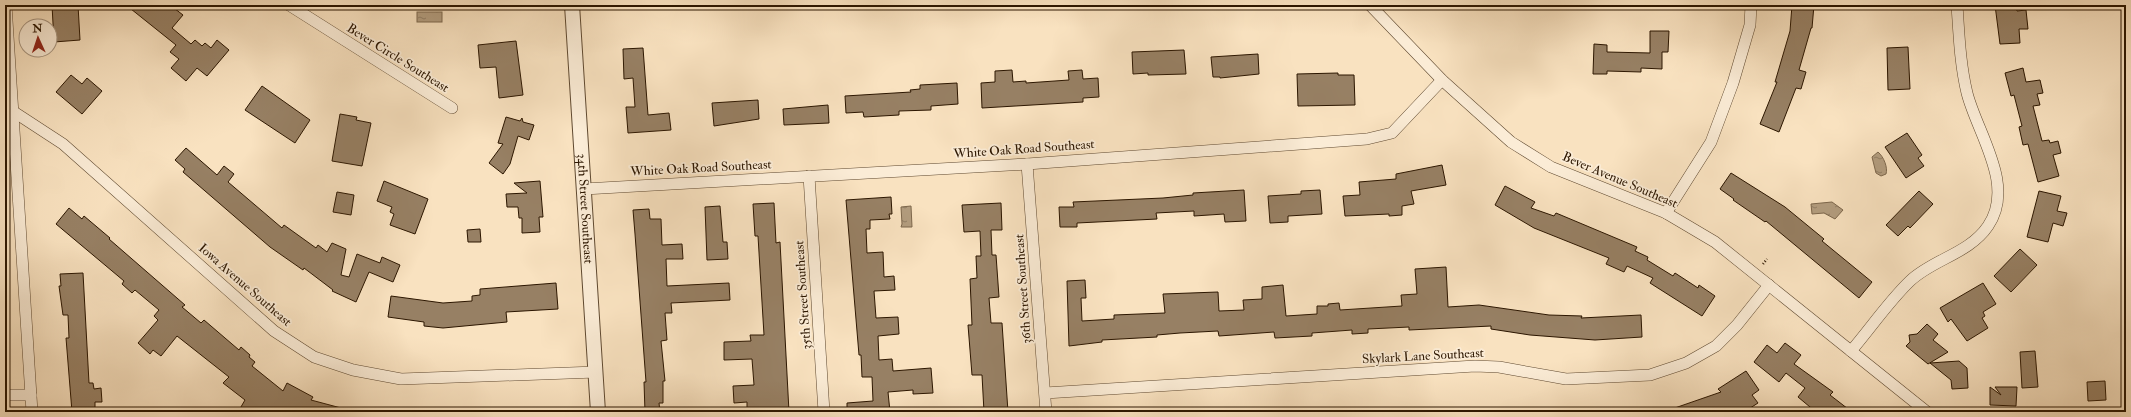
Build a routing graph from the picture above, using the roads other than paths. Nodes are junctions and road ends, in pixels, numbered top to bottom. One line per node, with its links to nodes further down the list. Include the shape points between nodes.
1 (6, 5): 9 (street)
2 (289, 5): 8 (street, Bever Circle Southeast)
3 (572, 5): 13 (street, 34th Street Southeast)
4 (1370, 5): 7 (street, Bever Avenue Southeast)
5 (1751, 5): 14 (street, via 1750,25 1733,83 1711,142)
6 (1957, 5): 16 (street, via 1961,58 1967,93 1996,170 1997,202 1988,225 1968,247 1935,263 1910,281)
7 (1442, 80): 11 (street, White Oak Road Southeast, via 1392,133 1367,139); 14 (street, Bever Avenue Southeast, via 1511,142 1551,167)
8 (452, 108)
9 (14, 112): 10 (street); 17 (street, Iowa Avenue Southeast, via 63,144 274,331 314,356 353,370 401,379)
10 (10, 131): 20 (street)
11 (1027, 164): 12 (street, White Oak Road Southeast); 18 (street, 36th Street Southeast)
12 (809, 176): 13 (street, White Oak Road Southeast); 23 (street, 35th Street Southeast)
13 (584, 189): 17 (street, 34th Street Southeast)
14 (1666, 213): 15 (street, Bever Avenue Southeast, via 1715,242)
15 (1769, 285): 16 (street, Bever Avenue Southeast); 18 (street, Skylark Lane Southeast, via 1737,325 1716,346 1686,363 1650,375 1566,379 1514,369 1475,366)
16 (1851, 351): 25 (street, Bever Avenue Southeast)
17 (596, 372): 22 (street, 34th Street Southeast)
18 (1045, 393): 24 (street, 36th Street Southeast)
19 (5, 395): 20 (street)
20 (32, 395): 21 (street)
21 (32, 412)
22 (598, 412)
23 (824, 412)
24 (1046, 412)
25 (1927, 412)

